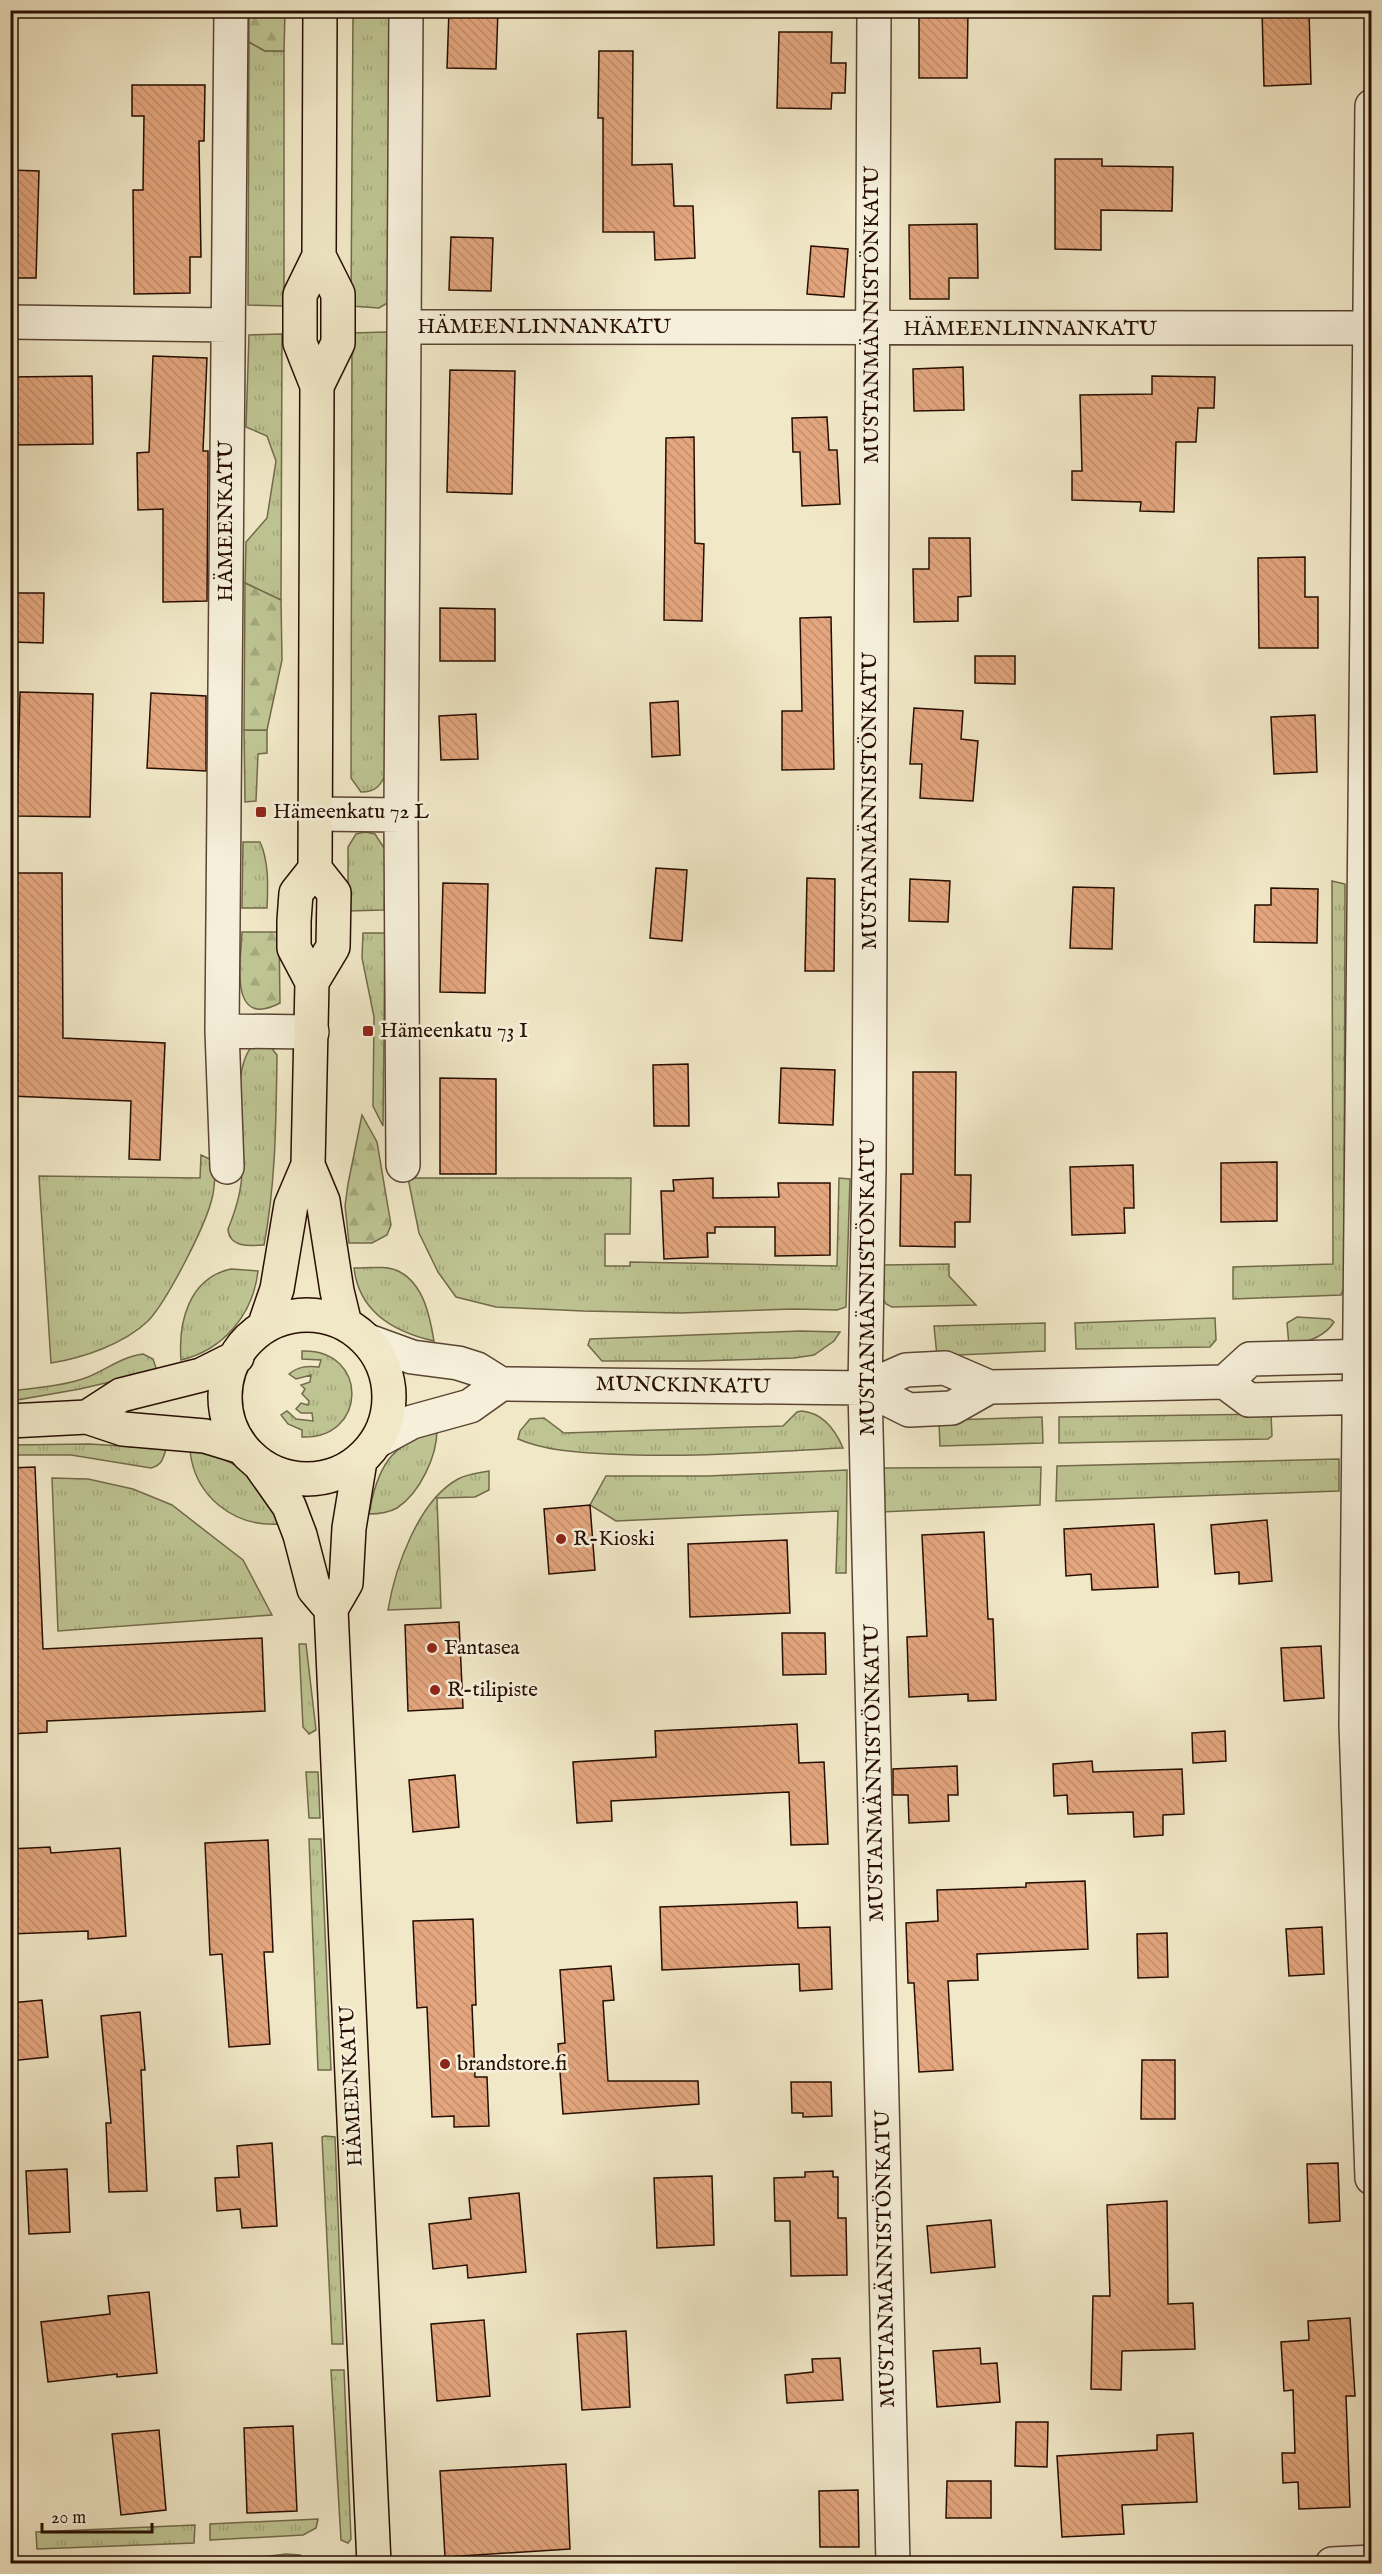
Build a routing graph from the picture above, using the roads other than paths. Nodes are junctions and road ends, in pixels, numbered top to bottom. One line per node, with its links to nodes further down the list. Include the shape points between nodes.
1 (231, 10): 7 (street, HÄMEENKATU)
2 (320, 10): 11 (main road, via 319,256 300,295 300,343 317,386)
3 (406, 10): 8 (street)
4 (874, 10): 10 (street, MUSTANMÄNNISTÖNKATU)
5 (1371, 106): 9 (street)
6 (10, 322): 7 (street)
7 (228, 325): 13 (street, HÄMEENKATU)
8 (404, 327): 10 (street, HÄMEENLINNANKATU); 12 (street)
9 (1369, 328): 10 (street, HÄMEENLINNANKATU); 21 (street)
10 (871, 329): 24 (street, MUSTANMÄNNISTÖNKATU)
11 (315, 814): 12 (street); 14 (main road, via 315,869 296,893 294,921 294,948 312,982)
12 (401, 815): 16 (street)
13 (222, 1031): 14 (street); 17 (street, HÄMEENKATU)
14 (312, 1032): 15 (main road)
15 (308, 1165): 18 (main road, via 291,1205 277,1289); 19 (main road, via 322,1201 337,1291)
16 (403, 1165)
17 (227, 1167)
18 (264, 1327): 19 (main road, via 290,1317 318,1316); 20 (main road, via 243,1345)
19 (356, 1332): 23 (street, via 412,1357 477,1369); 28 (main road, via 383,1364 390,1391 387,1418)
20 (237, 1357): 26 (main road, via 201,1375 121,1395); 29 (main road, via 229,1370 225,1398 229,1424)
21 (1366, 1357): 22 (street, via 1251,1359); 25 (street)
22 (1225, 1382): 24 (street, MUNCKINKATU, via 989,1387 952,1408 909,1410); 25 (street, via 1249,1400)
23 (501, 1384): 24 (street, MUNCKINKATU); 28 (street, via 470,1406 412,1422)
24 (865, 1388): 34 (street, MUSTANMÄNNISTÖNKATU)
25 (1366, 1397): 31 (street, via 1356,1725)
26 (87, 1417): 27 (main road); 29 (main road, via 123,1429 205,1436)
27 (10, 1420)
28 (368, 1451): 29 (main road, via 337,1474 311,1480 285,1477); 30 (main road, via 349,1528 346,1583)
29 (251, 1456): 30 (main road, via 289,1506 314,1589)
30 (331, 1609): 33 (main road, HÄMEENKATU)
31 (1371, 2178)
32 (1371, 2562): 35 (street)
33 (374, 2564)
34 (893, 2564)
35 (1332, 2564)

